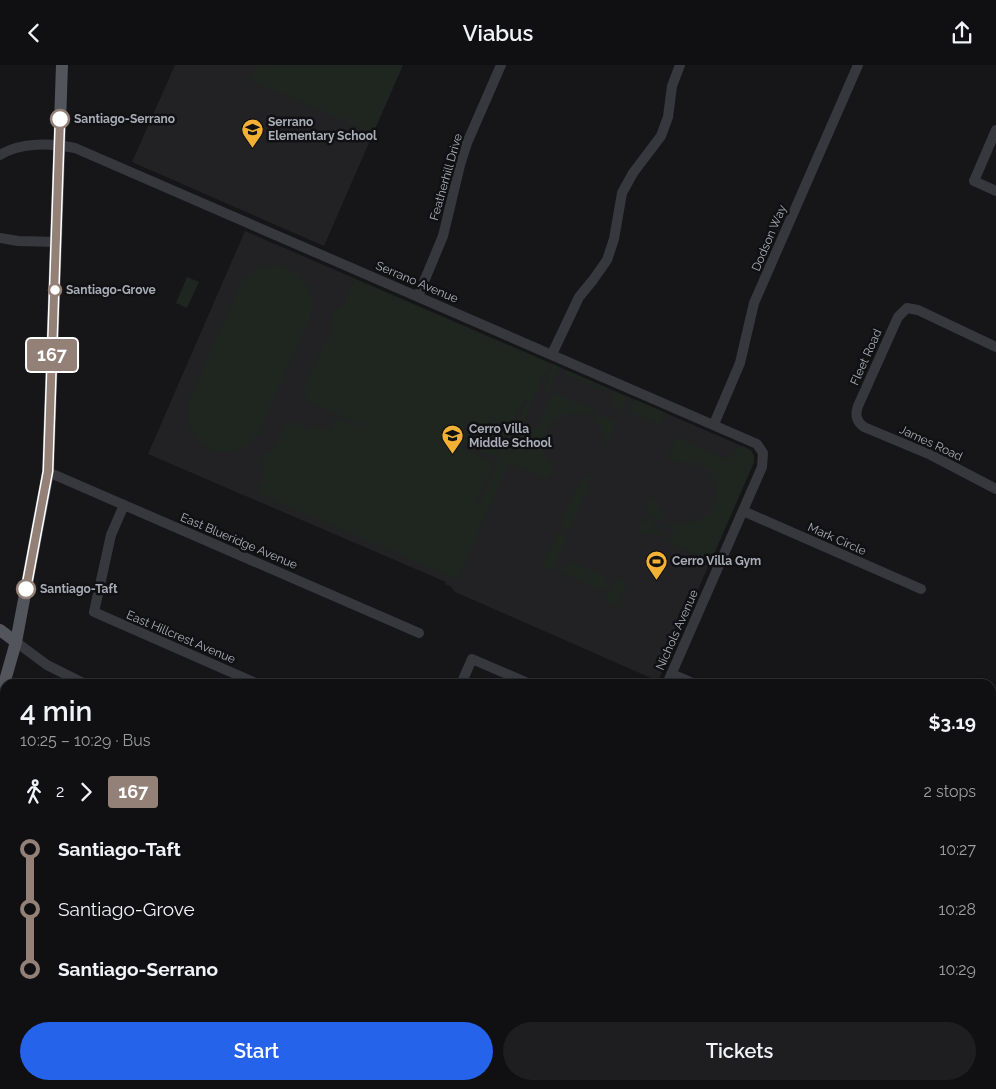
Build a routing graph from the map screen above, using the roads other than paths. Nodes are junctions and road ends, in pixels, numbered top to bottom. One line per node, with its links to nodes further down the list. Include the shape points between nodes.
1 (62, 65): 6 (main road)
2 (501, 65): 11 (street, Featherhill Drive, via 462,157 441,241)
3 (680, 65): 13 (street, via 661,136 622,193 614,239 606,260 578,297)
4 (858, 65): 15 (street, Dodson Way, via 754,303 740,363)
5 (996, 130): 8 (street, via 974,181)
6 (59, 146): 7 (street, Serrano Avenue, via 22,146); 10 (main road); 11 (street, Serrano Avenue, via 77,149)
7 (0, 155)
8 (996, 191)
9 (0, 238): 10 (street)
10 (56, 242): 17 (main road)
11 (418, 296): 13 (street, Serrano Avenue)
12 (996, 347): 14 (street, Fleet Road, via 918,310 907,309 898,317 858,406)
13 (552, 354): 15 (street, Serrano Avenue)
14 (857, 419): 18 (street, James Road, via 864,427 931,455)
15 (714, 424): 16 (street, Serrano Avenue, via 747,438)
16 (761, 448): 20 (street, Nichols Avenue, via 763,463)
17 (48, 471): 19 (street, East Blueridge Avenue); 24 (main road)
18 (996, 489)
19 (124, 505): 23 (street, East Blueridge Avenue); 28 (street, East Hillcrest Avenue, via 111,535 94,612)
20 (743, 511): 21 (street, Mark Circle); 25 (street, Nichols Avenue)
21 (922, 589)
22 (0, 630): 24 (main road)
23 (420, 633)
24 (16, 642): 26 (main road); 27 (street, via 46,665)
25 (672, 674): 31 (street, Nichols Avenue); 32 (street)
26 (5, 679)
27 (75, 679)
28 (247, 679)
29 (463, 679): 30 (street, via 472,659)
30 (518, 679)
31 (670, 679)
32 (684, 679)

